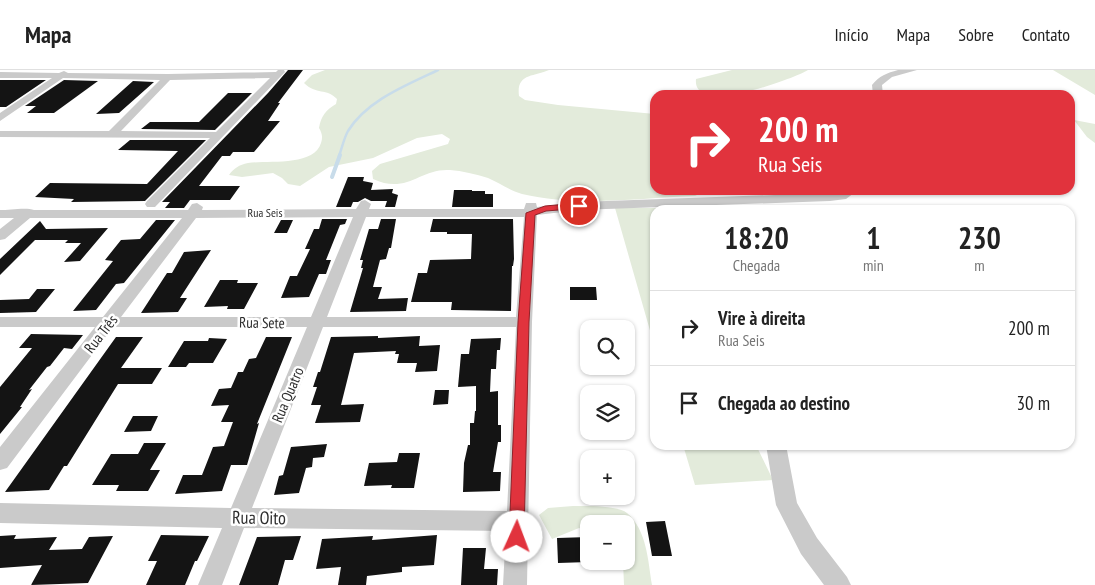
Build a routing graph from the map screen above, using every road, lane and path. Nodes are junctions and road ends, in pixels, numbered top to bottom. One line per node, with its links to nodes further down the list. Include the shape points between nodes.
1 (914, 70): 6 (street, via 882,79)
2 (66, 72): 4 (street); 5 (street); 7 (street)
3 (280, 73): 5 (street); 10 (street)
4 (0, 75)
5 (168, 77): 9 (street)
6 (878, 90)
7 (0, 118)
8 (0, 134): 9 (street)
9 (111, 135): 10 (street)
10 (219, 135): 14 (street)
11 (844, 195): 16 (street, Rua Seis)
12 (0, 204): 13 (street)
13 (38, 204): 14 (street); 21 (street)
14 (151, 204): 18 (street)
15 (676, 205): 19 (street, Rua Seis)
16 (728, 205)
17 (364, 208): 18 (street, Rua Seis); 19 (street, Rua Seis); 26 (street, Rua Quatro)
18 (196, 209): 21 (street, Rua Seis); 23 (street, Rua Três)
19 (536, 209): 25 (street)
20 (0, 214): 21 (street, Rua Seis)
21 (26, 215): 22 (street)
22 (0, 236)
23 (111, 321): 24 (street, Rua Sete); 26 (street, Rua Sete); 28 (street, Rua Três)
24 (0, 322)
25 (524, 322): 26 (street, Rua Sete); 31 (street)
26 (318, 323): 30 (street, Rua Quatro)
27 (777, 450): 34 (street, via 787,506 810,546)
28 (0, 462)
29 (0, 513): 30 (street, Rua Oito)
30 (238, 518): 31 (street, Rua Oito); 32 (street, Rua Quatro)
31 (517, 521): 33 (street)
32 (210, 585)
33 (515, 585)
34 (839, 585)

